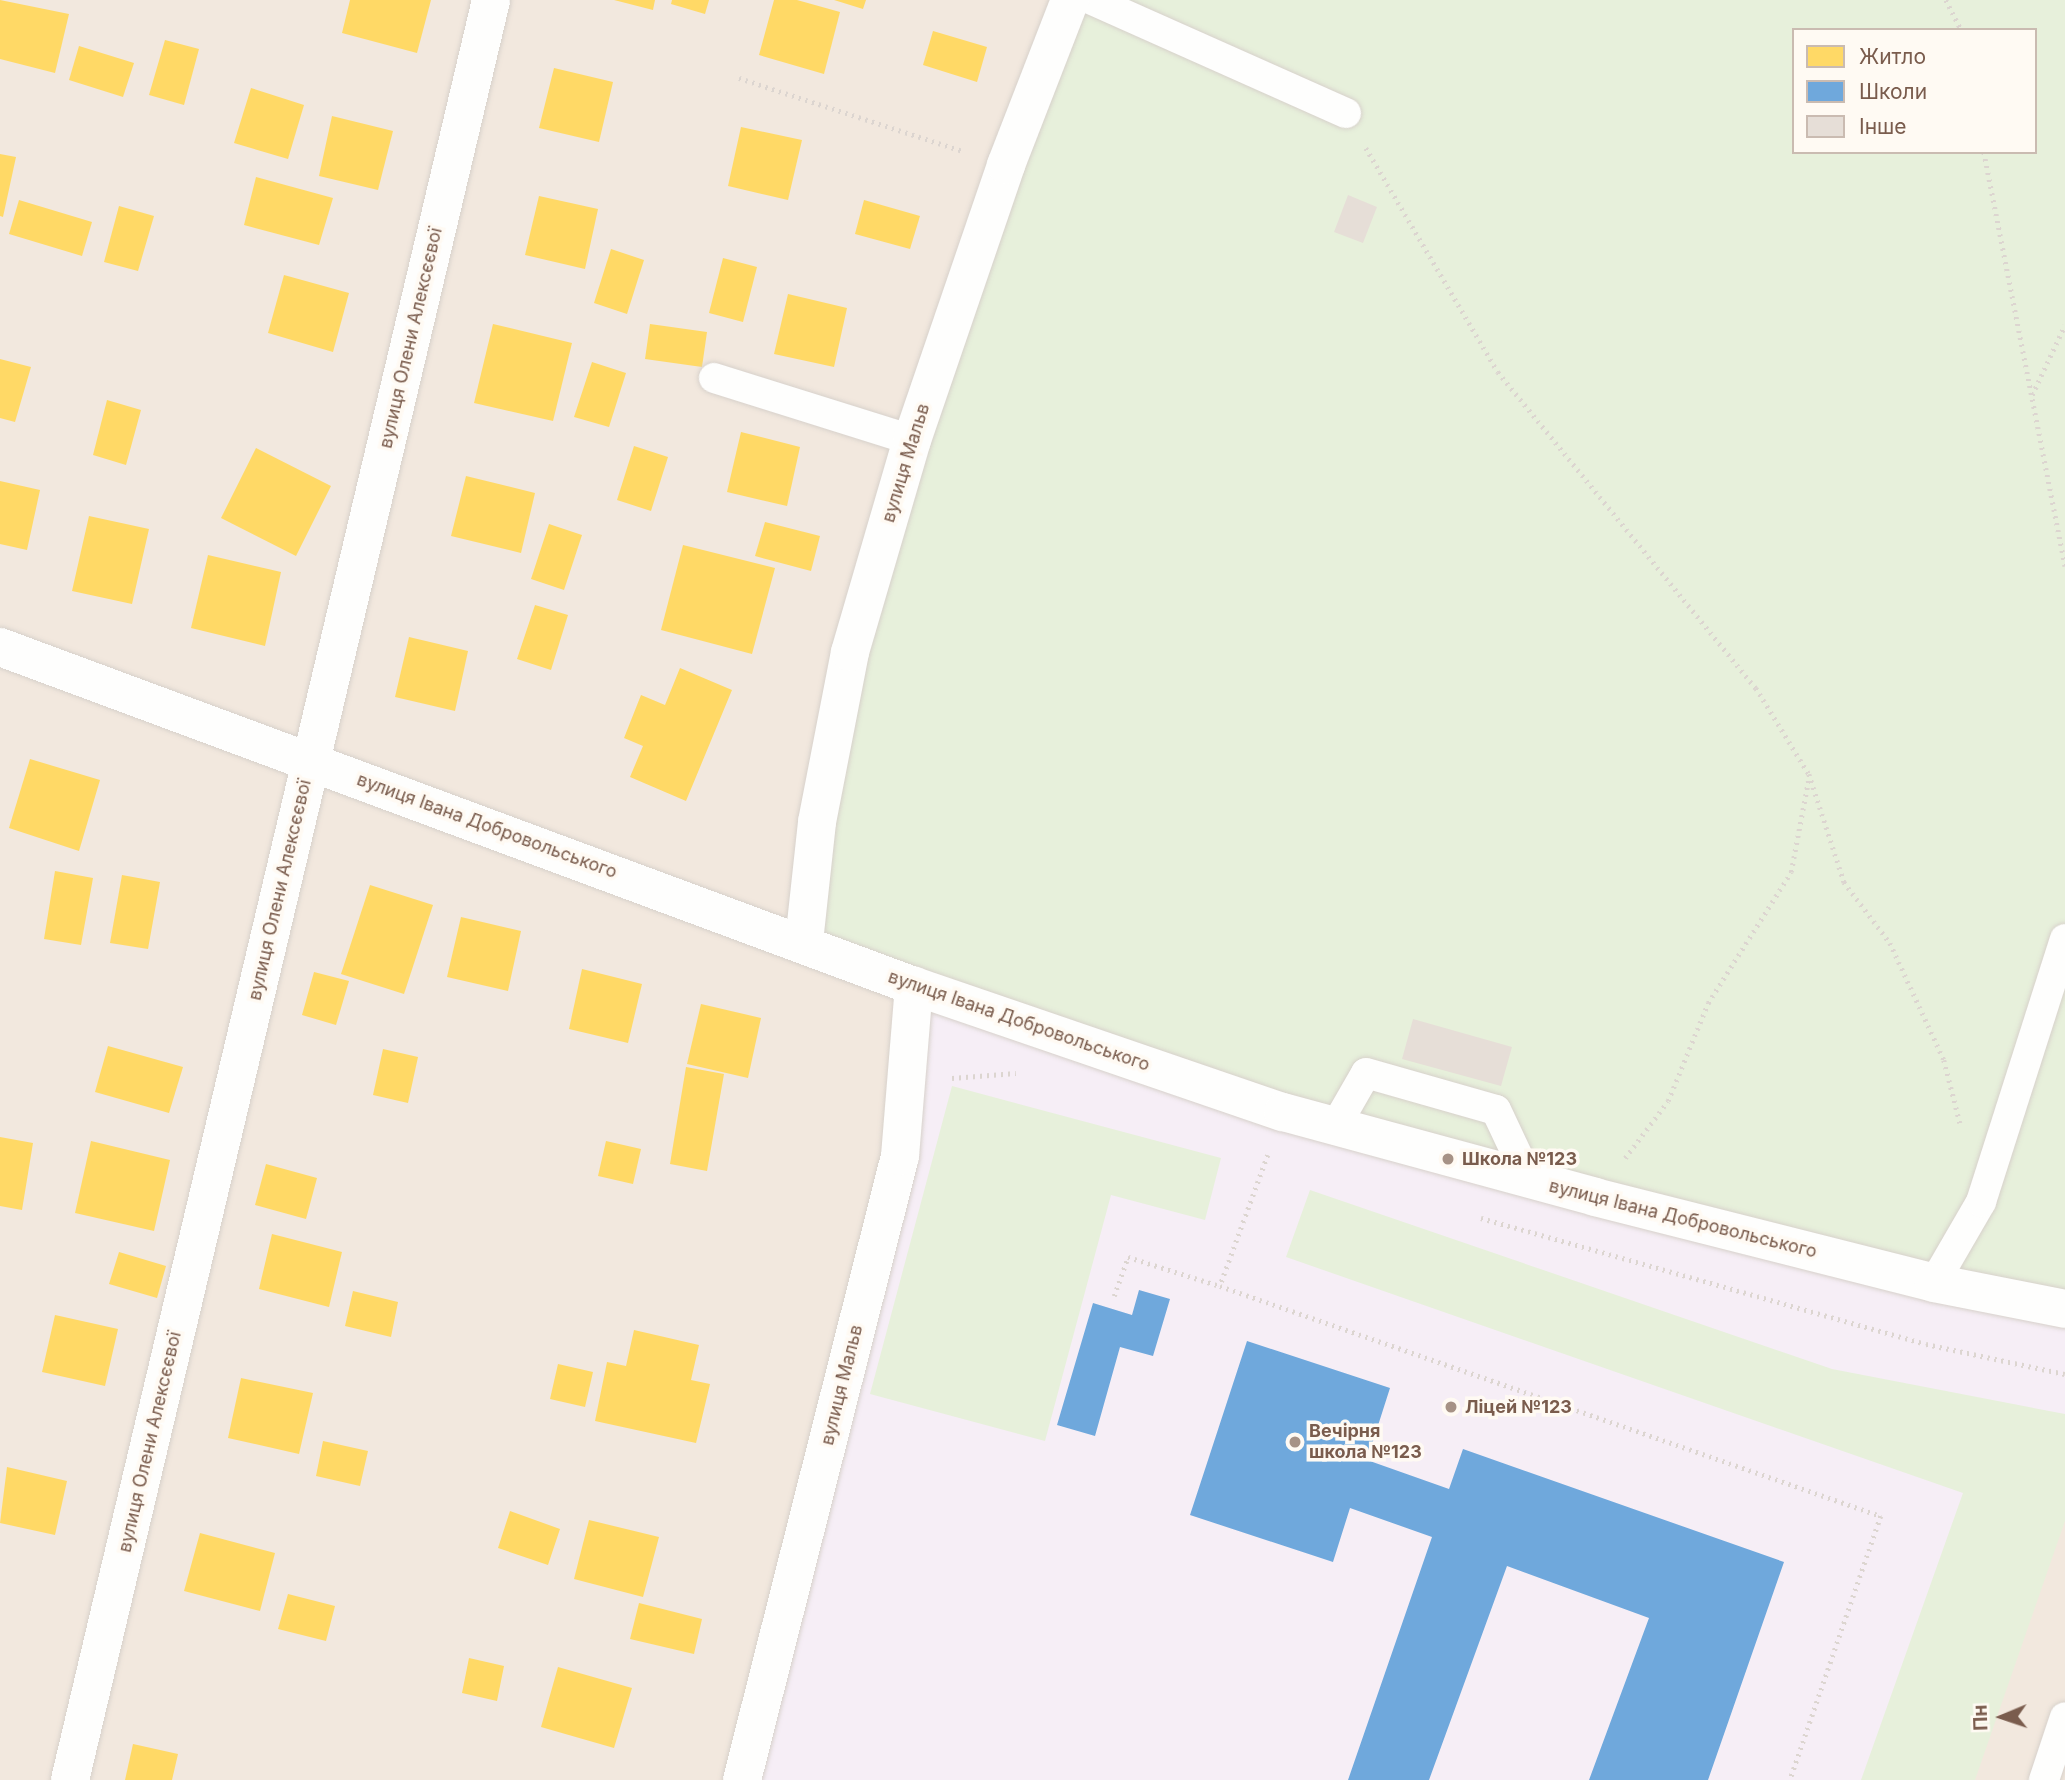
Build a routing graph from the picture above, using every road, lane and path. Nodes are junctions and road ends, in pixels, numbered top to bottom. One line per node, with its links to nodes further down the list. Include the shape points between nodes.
1 (491, 0): 16 (street, вулиця Олени Алексєєвої)
2 (1070, 0): 9 (street, вулиця Мальв)
3 (1092, 0): 7 (lane)
4 (1947, 0): 5 (path)
5 (1960, 28)
6 (739, 78): 9 (path)
7 (1346, 113): 17 (path, via 1498,372 1756,688)
8 (1984, 154): 12 (path)
9 (1006, 165): 13 (street, вулиця Мальв)
10 (2065, 325): 12 (path)
11 (714, 378): 13 (lane)
12 (2032, 396): 14 (path)
13 (912, 440): 19 (street, вулиця Мальв, via 847,665 817,822)
14 (2065, 566)
15 (0, 647): 16 (street, вулиця Івана Добровольського)
16 (311, 761): 19 (street, вулиця Івана Добровольського); 31 (street, вулиця Олени Алексєєвої)
17 (1809, 774): 24 (path, via 1791,872 1708,1003 1668,1101); 25 (path, via 1844,882 1890,943 1944,1060)
18 (2065, 939): 25 (lane)
19 (804, 942): 20 (street, вулиця Івана Добровольського)
20 (914, 986): 21 (street, вулиця Івана Добровольського); 32 (street, вулиця Мальв, via 900,1156)
21 (1283, 1112): 22 (street, вулиця Івана Добровольського); 27 (path)
22 (1335, 1127): 23 (street, вулиця Івана Добровольського); 23 (lane, via 1366,1073 1496,1110)
23 (1529, 1180): 24 (street, вулиця Івана Добровольського)
24 (1595, 1197): 26 (street, вулиця Івана Добровольського)
25 (1981, 1202): 26 (lane)
26 (1934, 1283): 29 (street, вулиця Івана Добровольського)
27 (1220, 1286): 28 (path, via 1128,1257); 33 (path, via 1881,1516)
28 (1114, 1296)
29 (2065, 1310)
30 (2065, 1717): 34 (lane)
31 (70, 1780)
32 (742, 1780)
33 (1790, 1780)
34 (2043, 1780)

